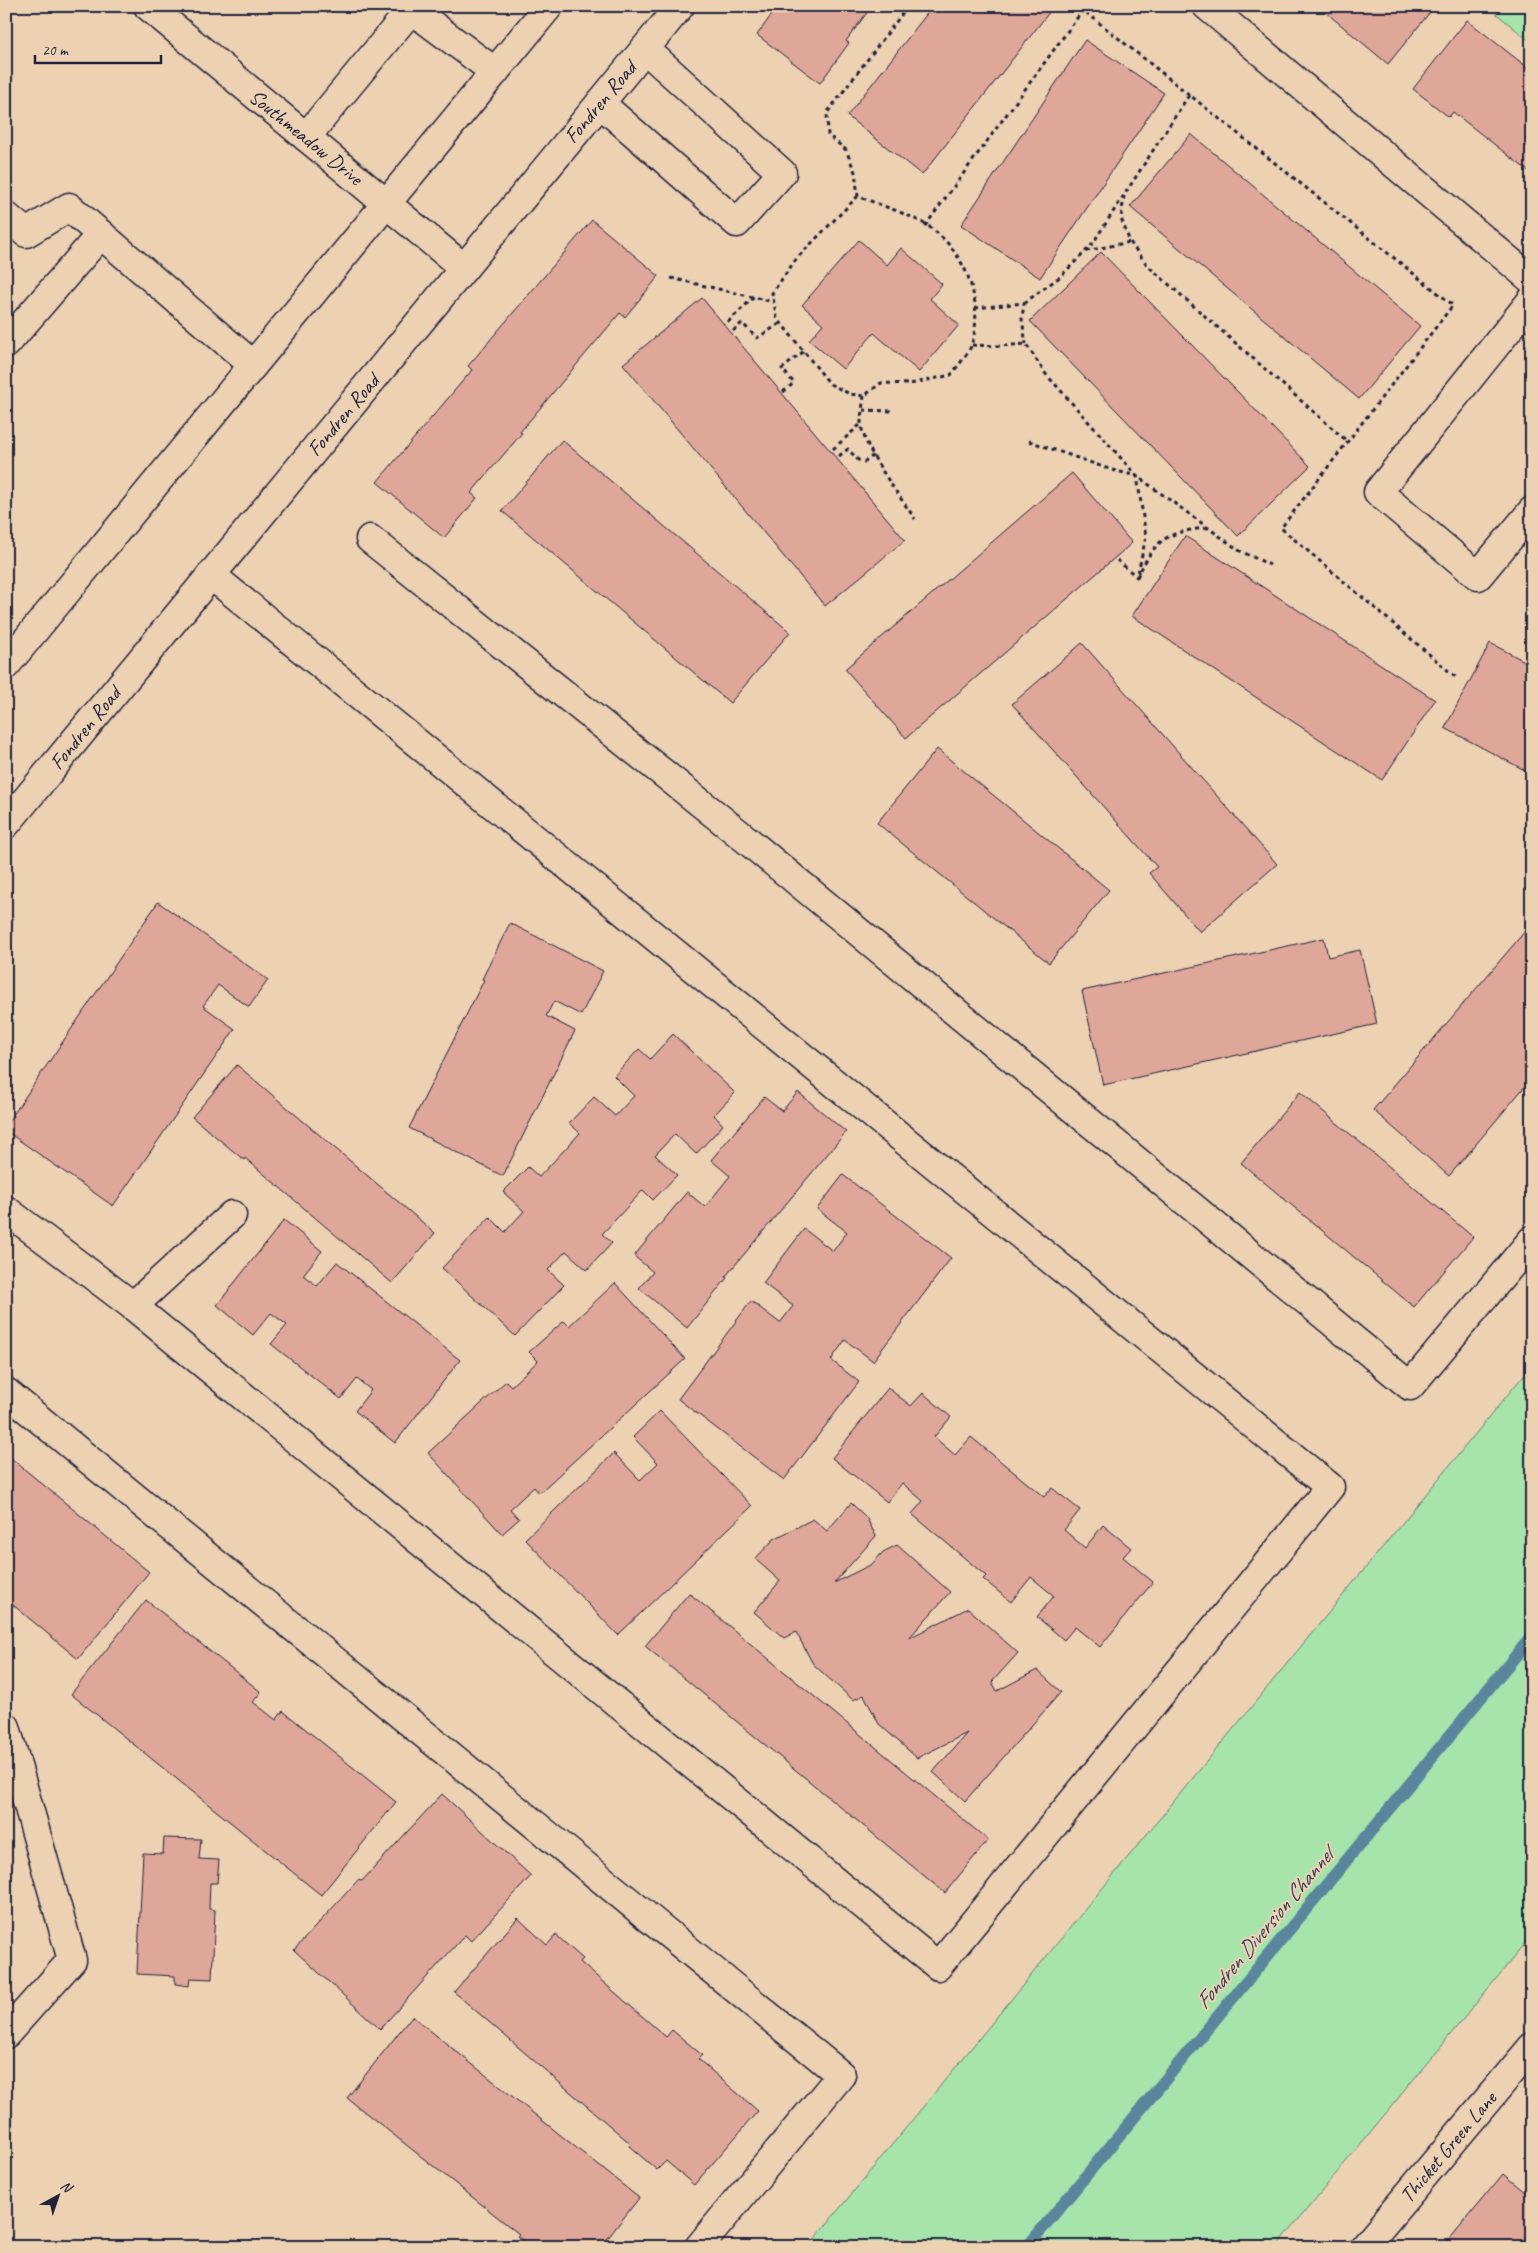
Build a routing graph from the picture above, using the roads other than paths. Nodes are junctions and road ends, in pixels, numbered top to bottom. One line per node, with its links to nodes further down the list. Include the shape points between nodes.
1 (148, 6): 9 (main road, Southmeadow Drive)
2 (549, 6): 7 (main road)
3 (680, 6): 6 (main road, Fondren Road)
4 (1207, 6): 14 (main road)
5 (412, 8): 7 (main road); 9 (main road)
6 (645, 49): 8 (main road, Fondren Road); 8 (main road, via 782,173 737,223)
7 (494, 72): 10 (main road)
8 (600, 103): 13 (main road, Fondren Road)
9 (306, 137): 10 (main road, Southmeadow Drive)
10 (387, 203): 13 (main road, Southmeadow Drive); 17 (main road)
11 (6, 216): 12 (main road, via 26,233 69,207)
12 (101, 234): 16 (main road); 17 (main road)
13 (464, 268): 20 (main road, Fondren Road)
14 (1532, 280)
15 (1532, 300): 18 (main road, via 1378,492 1478,576)
16 (6, 344)
17 (253, 365): 21 (main road)
18 (1532, 511)
19 (370, 539): 25 (main road, via 742,836 1410,1386)
20 (211, 575): 22 (main road, Fondren Road); 26 (main road, via 1330,1487 938,1966)
21 (6, 665)
22 (6, 824)
23 (6, 1210): 26 (main road)
24 (232, 1215): 26 (main road)
25 (1532, 1240)
26 (133, 1306)
27 (6, 1392): 31 (main road, via 841,2075)
28 (6, 1728): 29 (main road, via 72,1960)
29 (6, 2034)
30 (1532, 2047): 32 (main road, Thicket Green Lane)
31 (699, 2247)
32 (1364, 2247)

